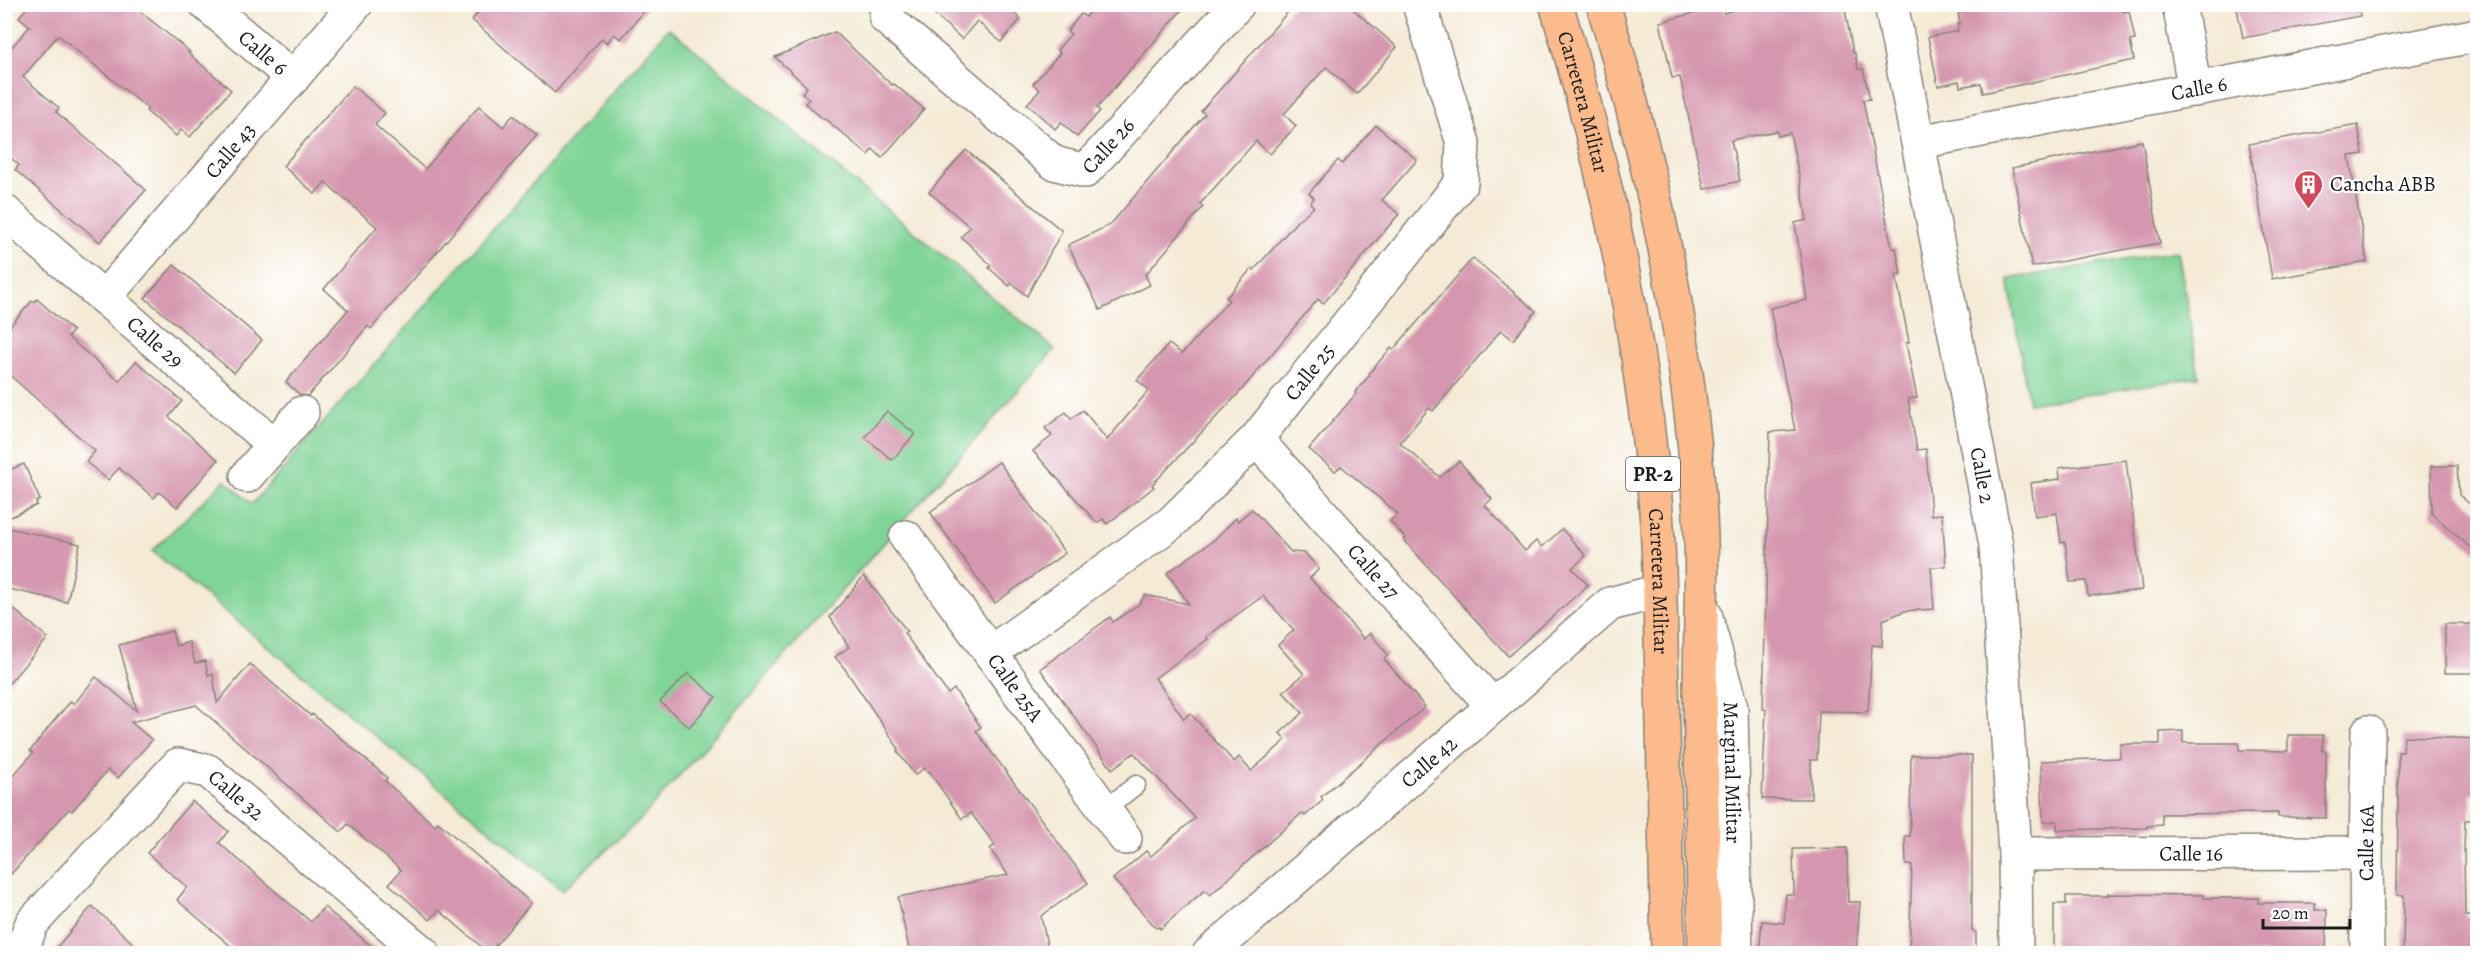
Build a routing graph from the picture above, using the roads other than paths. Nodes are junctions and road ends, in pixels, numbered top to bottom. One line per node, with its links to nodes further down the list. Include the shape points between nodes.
1 (206, 4): 11 (street, Calle 6)
2 (356, 4): 11 (street, Calle 43)
3 (887, 4): 4 (street, Calle 26, via 886,18 1053,163 1085,171)
4 (1238, 4)
5 (1419, 4): 17 (street, Calle 25, via 1463,143 1461,183)
6 (1556, 4): 21 (main road, Carretera Militar / PR-2, via 1599,157 1626,282 1652,469)
7 (1603, 4): 22 (main road, Carretera Militar / PR-2, via 1653,195 1680,330 1700,503)
8 (1891, 4): 13 (street, Calle 2)
9 (2179, 4): 12 (street)
10 (2478, 35): 12 (street, Calle 6)
11 (293, 78): 15 (street, Calle 43)
12 (2195, 90): 13 (street, Calle 6)
13 (1919, 142): 30 (street, Calle 2, via 1996,545)
14 (4, 211): 15 (street, Calle 29)
15 (104, 298): 18 (street, Calle 29)
16 (302, 413): 18 (street)
17 (1256, 439): 23 (street, Calle 25, via 1171,523); 24 (street, Calle 27)
18 (274, 445): 19 (street)
19 (247, 476)
20 (906, 537): 23 (street, Calle 25A)
21 (1660, 591): 24 (street, Calle 42, via 1610,604); 34 (main road, Carretera Militar / PR-2)
22 (1701, 596): 35 (main road, Carretera Militar / PR-2); 36 (street, Marginal Militar, via 1731,708)
23 (990, 653): 27 (street, Calle 25A)
24 (1492, 705): 33 (street, Calle 42)
25 (2368, 732): 29 (street, Calle 16A)
26 (1136, 785): 27 (lane)
27 (1104, 810): 28 (street, Calle 25A)
28 (1125, 838)
29 (2366, 853): 30 (street, Calle 16); 38 (street, Calle 16A)
30 (2015, 854): 37 (street, Calle 2)
31 (20, 954): 32 (street, Calle 32, via 32,923 177,765 208,771)
32 (424, 954)
33 (1209, 954)
34 (1668, 954)
35 (1705, 954)
36 (1736, 954)
37 (2016, 954)
38 (2367, 954)

